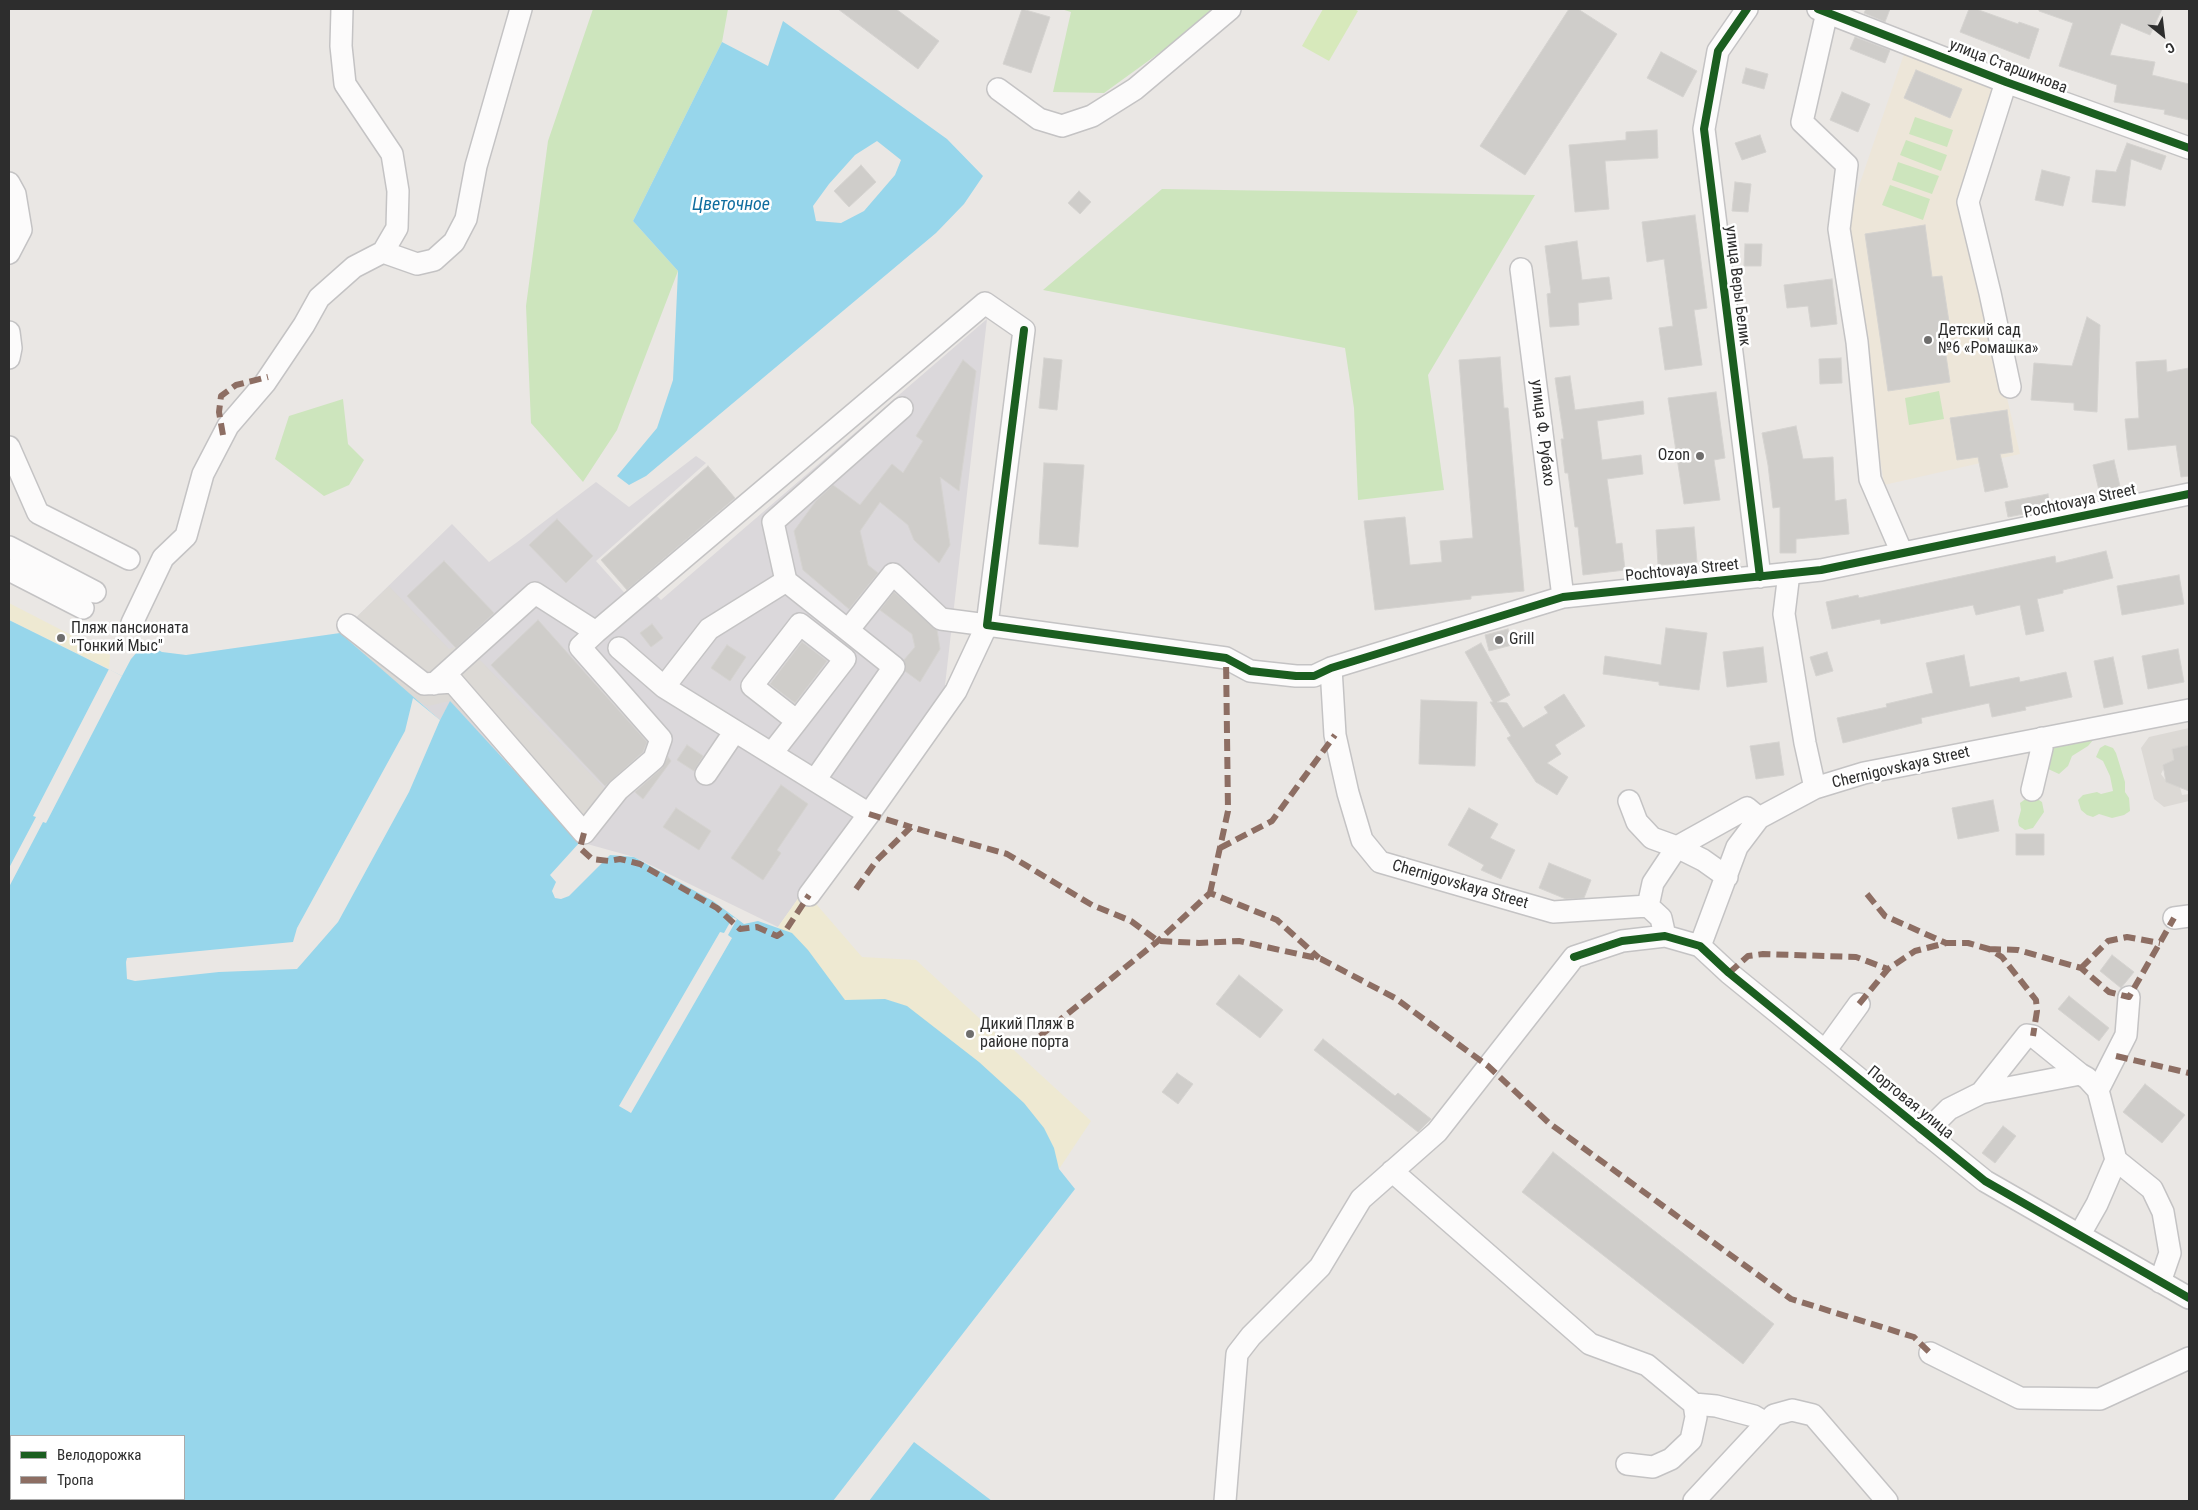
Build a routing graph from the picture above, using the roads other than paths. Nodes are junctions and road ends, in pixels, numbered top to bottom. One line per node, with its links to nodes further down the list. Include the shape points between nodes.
1 (342, 9): 10 (street, via 345,84 392,154 398,190 397,228)
2 (521, 9): 10 (street, via 476,166 466,219 454,242 434,260 418,264)
3 (1230, 9): 7 (street, via 1135,89 1092,116 1062,126 1039,119)
4 (1747, 9): 24 (street, улица Веры Белик, via 1718,52 1704,129)
5 (1823, 10): 6 (street, улица Старшинова); 20 (street, via 1802,122 1847,164 1839,229 1857,342 1870,479)
6 (2006, 82): 8 (street, улица Старшинова); 15 (street, via 1968,202)
7 (998, 89)
8 (2189, 148)
9 (9, 183): 11 (street, via 15,194 21,230)
10 (383, 252): 27 (street, via 354,267 320,298 265,383 228,426 203,474 186,536 163,558)
11 (9, 253)
12 (1521, 269): 26 (street, улица Ф. Рубахо)
13 (9, 332): 14 (street)
14 (9, 358)
15 (2010, 387)
16 (902, 408): 25 (street, via 773,522)
17 (9, 447): 21 (street, via 38,513)
18 (2189, 494): 20 (street, Pochtovaya Street)
19 (9, 547): 22 (street, via 89,600)
20 (1902, 553): 23 (street, Pochtovaya Street, via 1821,570)
21 (130, 559)
22 (9, 570)
23 (1789, 573): 24 (street, Pochtovaya Street); 43 (street, via 1784,614)
24 (1760, 576): 26 (street, Pochtovaya Street)
25 (786, 581): 30 (street); 35 (street, via 709,629)
26 (1563, 598): 33 (street, Pochtovaya Street)
27 (132, 623)
28 (348, 625): 34 (street, via 424,684)
29 (987, 625): 30 (street, Pochtovaya Street, via 942,619 893,574); 31 (street, via 1024,330 985,303); 33 (street, Pochtovaya Street, via 1226,658 1250,671 1314,676); 46 (street, via 956,692)
30 (849, 629): 42 (street, via 894,667)
31 (596, 632): 34 (street, via 535,593); 34 (street, via 580,648 661,739 654,759 618,790 584,833 453,682)
32 (619, 648): 35 (street)
33 (1331, 668): 51 (street, Chernigovskaya Street, via 1335,735 1348,793 1362,840 1380,862 1553,912)
34 (434, 684)
35 (664, 687): 38 (street)
36 (2189, 710): 39 (street, Chernigovskaya Street)
37 (797, 721): 37 (street, via 845,659 800,624 752,686); 40 (street)
38 (736, 731): 40 (street); 41 (street)
39 (2042, 738): 43 (street, Chernigovskaya Street, via 1864,773); 44 (street)
40 (772, 753): 42 (street)
41 (706, 774)
42 (815, 780): 46 (street)
43 (1815, 788): 47 (street, Chernigovskaya Street)
44 (2032, 790)
45 (1629, 801): 48 (street, via 1637,822 1652,838)
46 (869, 814): 50 (street)
47 (1759, 818): 48 (street, via 1747,808); 49 (street, Chernigovskaya Street, via 1738,847)
48 (1677, 847): 49 (street); 51 (street, via 1653,882)
49 (1727, 877): 53 (street, Chernigovskaya Street)
50 (809, 895)
51 (1648, 906): 52 (street, via 1661,918)
52 (1665, 936): 53 (street, Портовая улица); 62 (street, Портовая улица, via 1622,941 1574,957 1437,1132)
53 (1700, 946): 56 (street, Портовая улица)
54 (2129, 997): 58 (street, via 2126,1035)
55 (1859, 1004): 56 (street)
56 (1825, 1051): 60 (street, Портовая улица)
57 (2080, 1074): 58 (street); 59 (street); 59 (street, via 2033,1036 2027,1035)
58 (2098, 1090): 61 (street)
59 (1981, 1092): 60 (street, via 1949,1109)
60 (1925, 1133): 63 (street, Портовая улица, via 1985,1181)
61 (2116, 1160): 63 (street); 64 (street, via 2152,1189 2163,1212 2170,1253)
62 (1392, 1171): 68 (street, via 1590,1344 1647,1365); 71 (street, via 1361,1199 1320,1267 1237,1354)
63 (2080, 1234): 64 (street, Портовая улица)
64 (2160, 1282): 65 (street, Портовая улица)
65 (2189, 1298)
66 (1930, 1353): 67 (street, via 2020,1398 2100,1398)
67 (2189, 1358)
68 (1694, 1404): 69 (street, via 1754,1416); 70 (street, via 1696,1417 1691,1440 1672,1459 1653,1467)
69 (1766, 1423): 72 (street); 73 (street, via 1774,1415 1792,1410 1813,1415)
70 (1627, 1464)
71 (1225, 1501)
72 (1694, 1501)
73 (1887, 1501)

